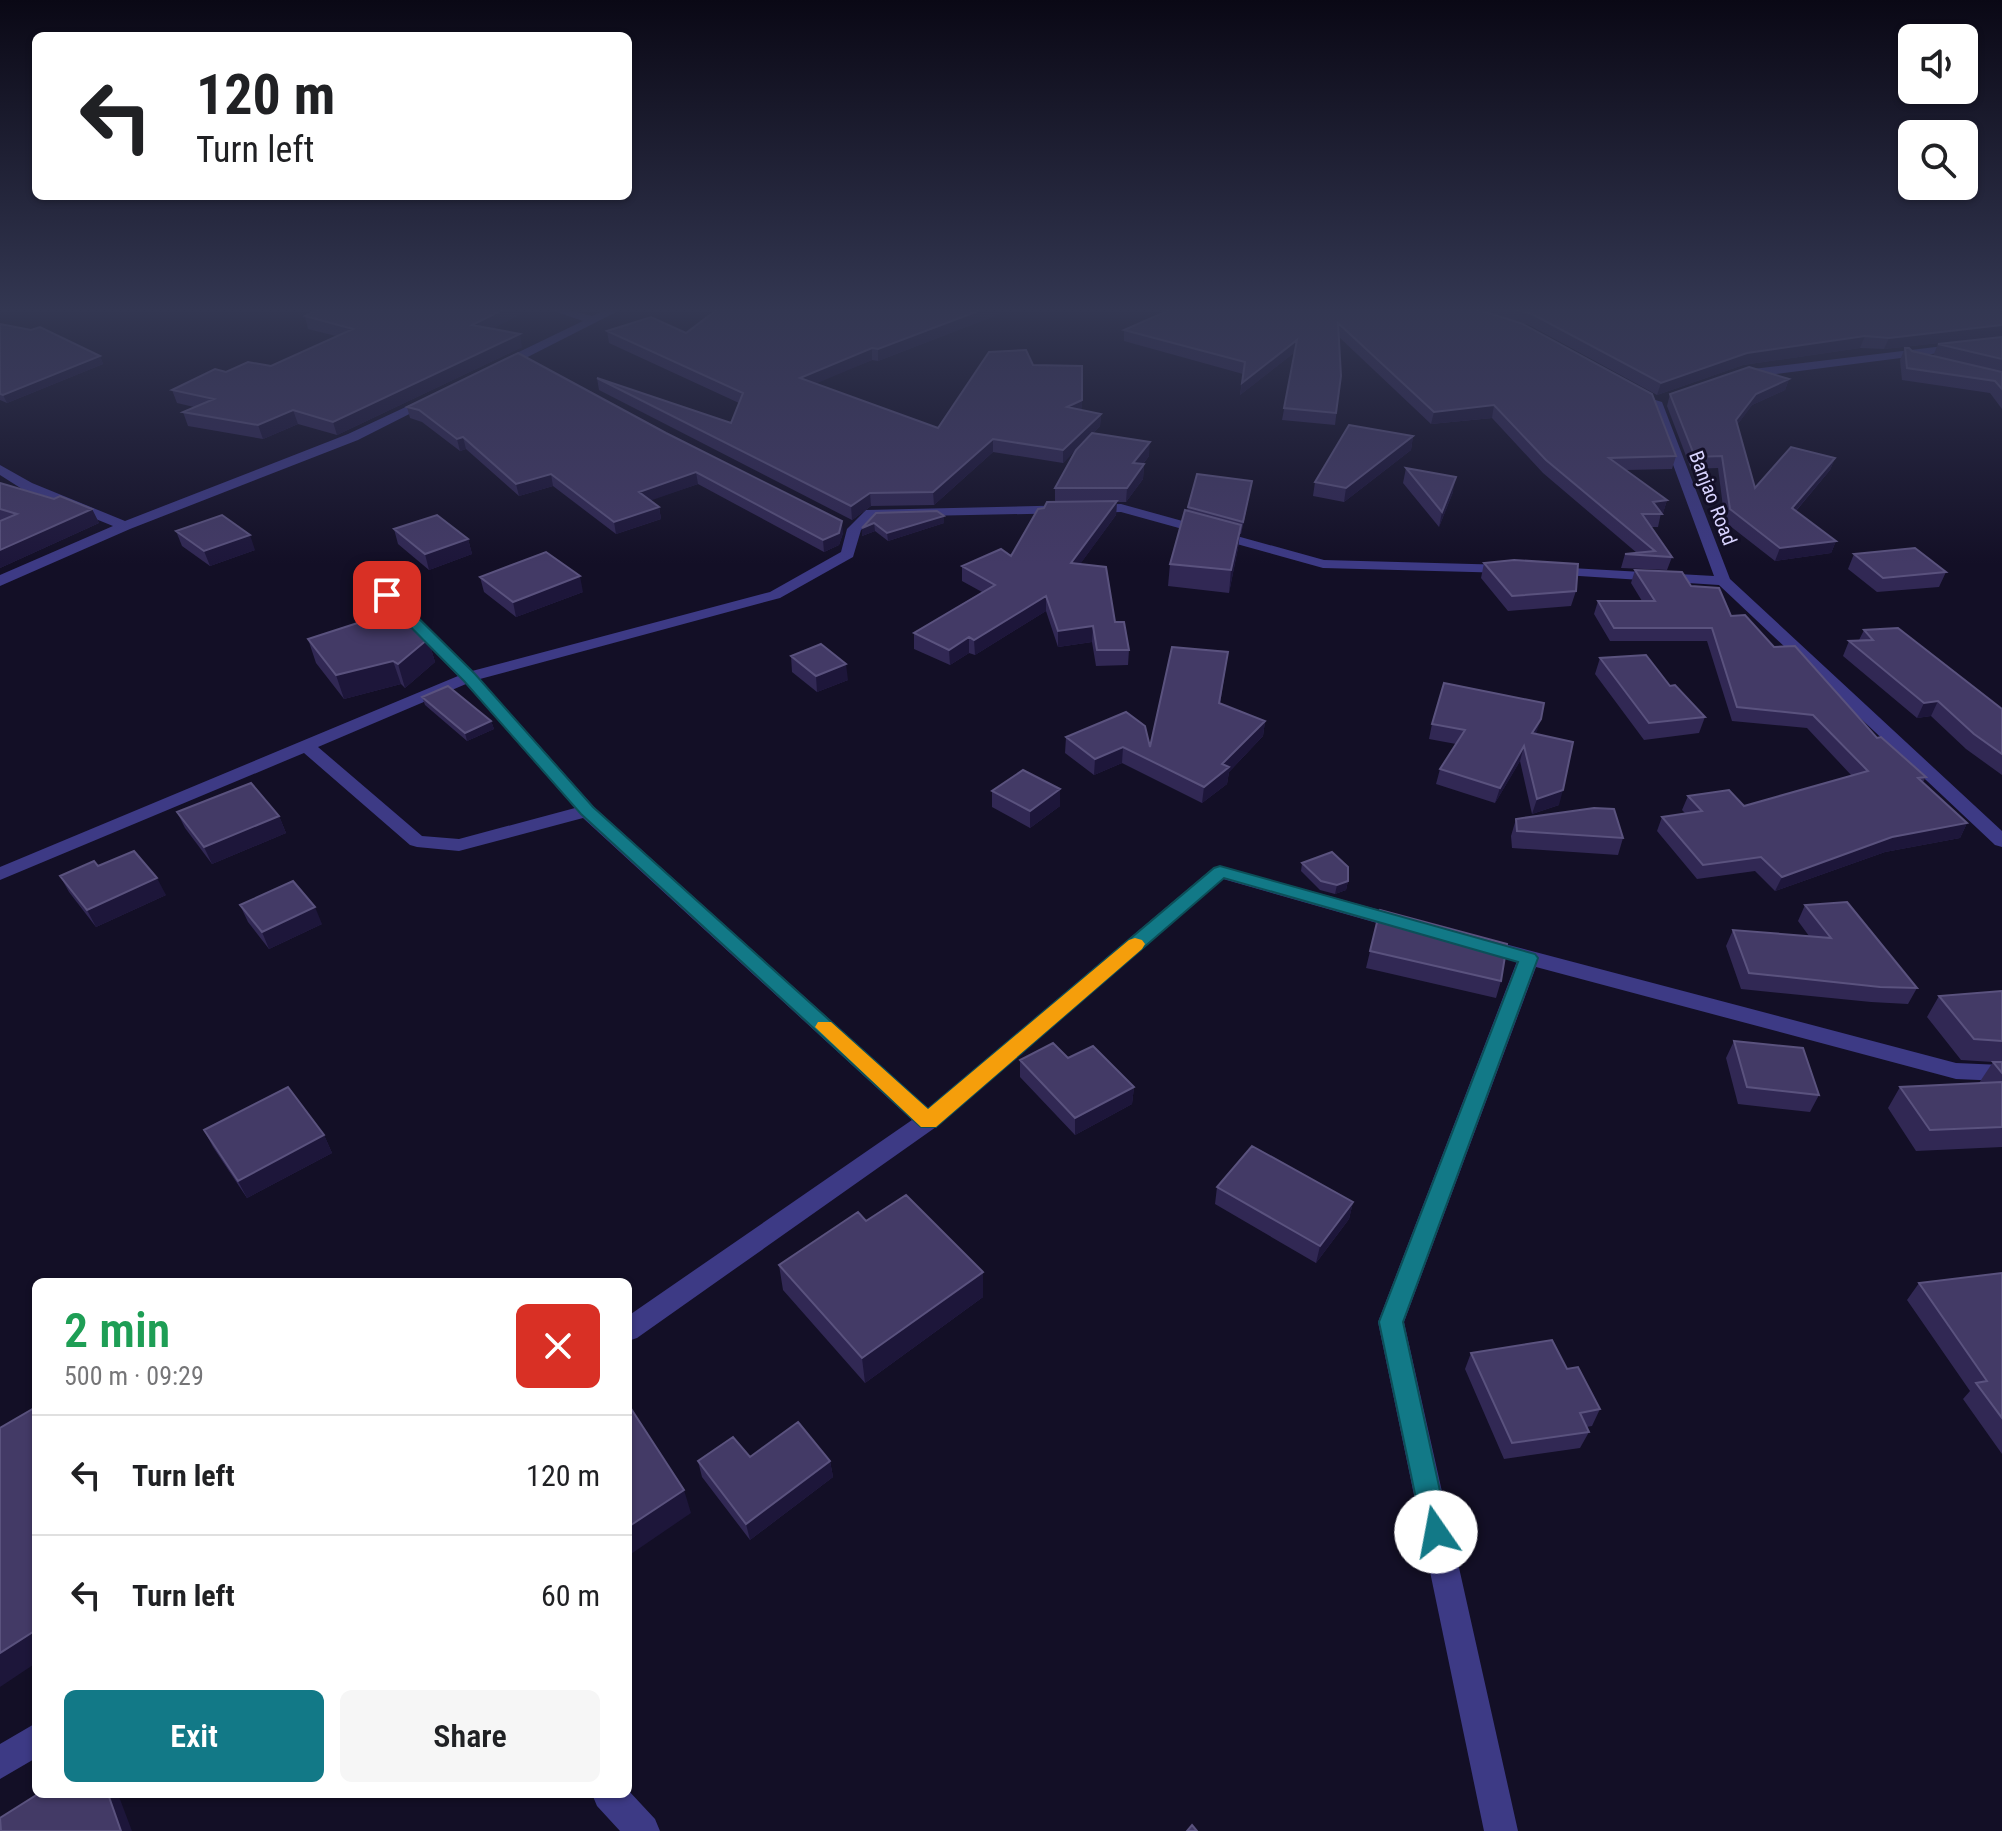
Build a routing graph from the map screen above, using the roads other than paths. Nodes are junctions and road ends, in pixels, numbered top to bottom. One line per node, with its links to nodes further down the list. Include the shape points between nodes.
1 (437, 397): 4 (street, via 353,437)
2 (1657, 398): 6 (street, Banjao Road)
3 (0, 469): 4 (street, via 27,486)
4 (125, 526): 5 (street)
5 (0, 581)
6 (1723, 581): 8 (street, via 1323,564 1121,508 871,513 848,526 848,554 775,595); 11 (street, Banjao Road)
7 (387, 595): 8 (street)
8 (469, 677): 9 (street); 10 (street)
9 (306, 745): 10 (street, via 417,841 459,845); 12 (street)
10 (587, 811): 17 (street)
11 (2002, 841)
12 (0, 874)
13 (1426, 930): 17 (street, via 1220,872)
14 (1455, 938): 15 (street)
15 (1529, 958): 16 (street, via 1956,1071); 23 (street, via 1391,1322)
16 (2002, 1073)
17 (928, 1121): 18 (street)
18 (632, 1327)
19 (32, 1742): 20 (street)
20 (0, 1763)
21 (613, 1798): 22 (street)
22 (643, 1831)
23 (1501, 1831)

